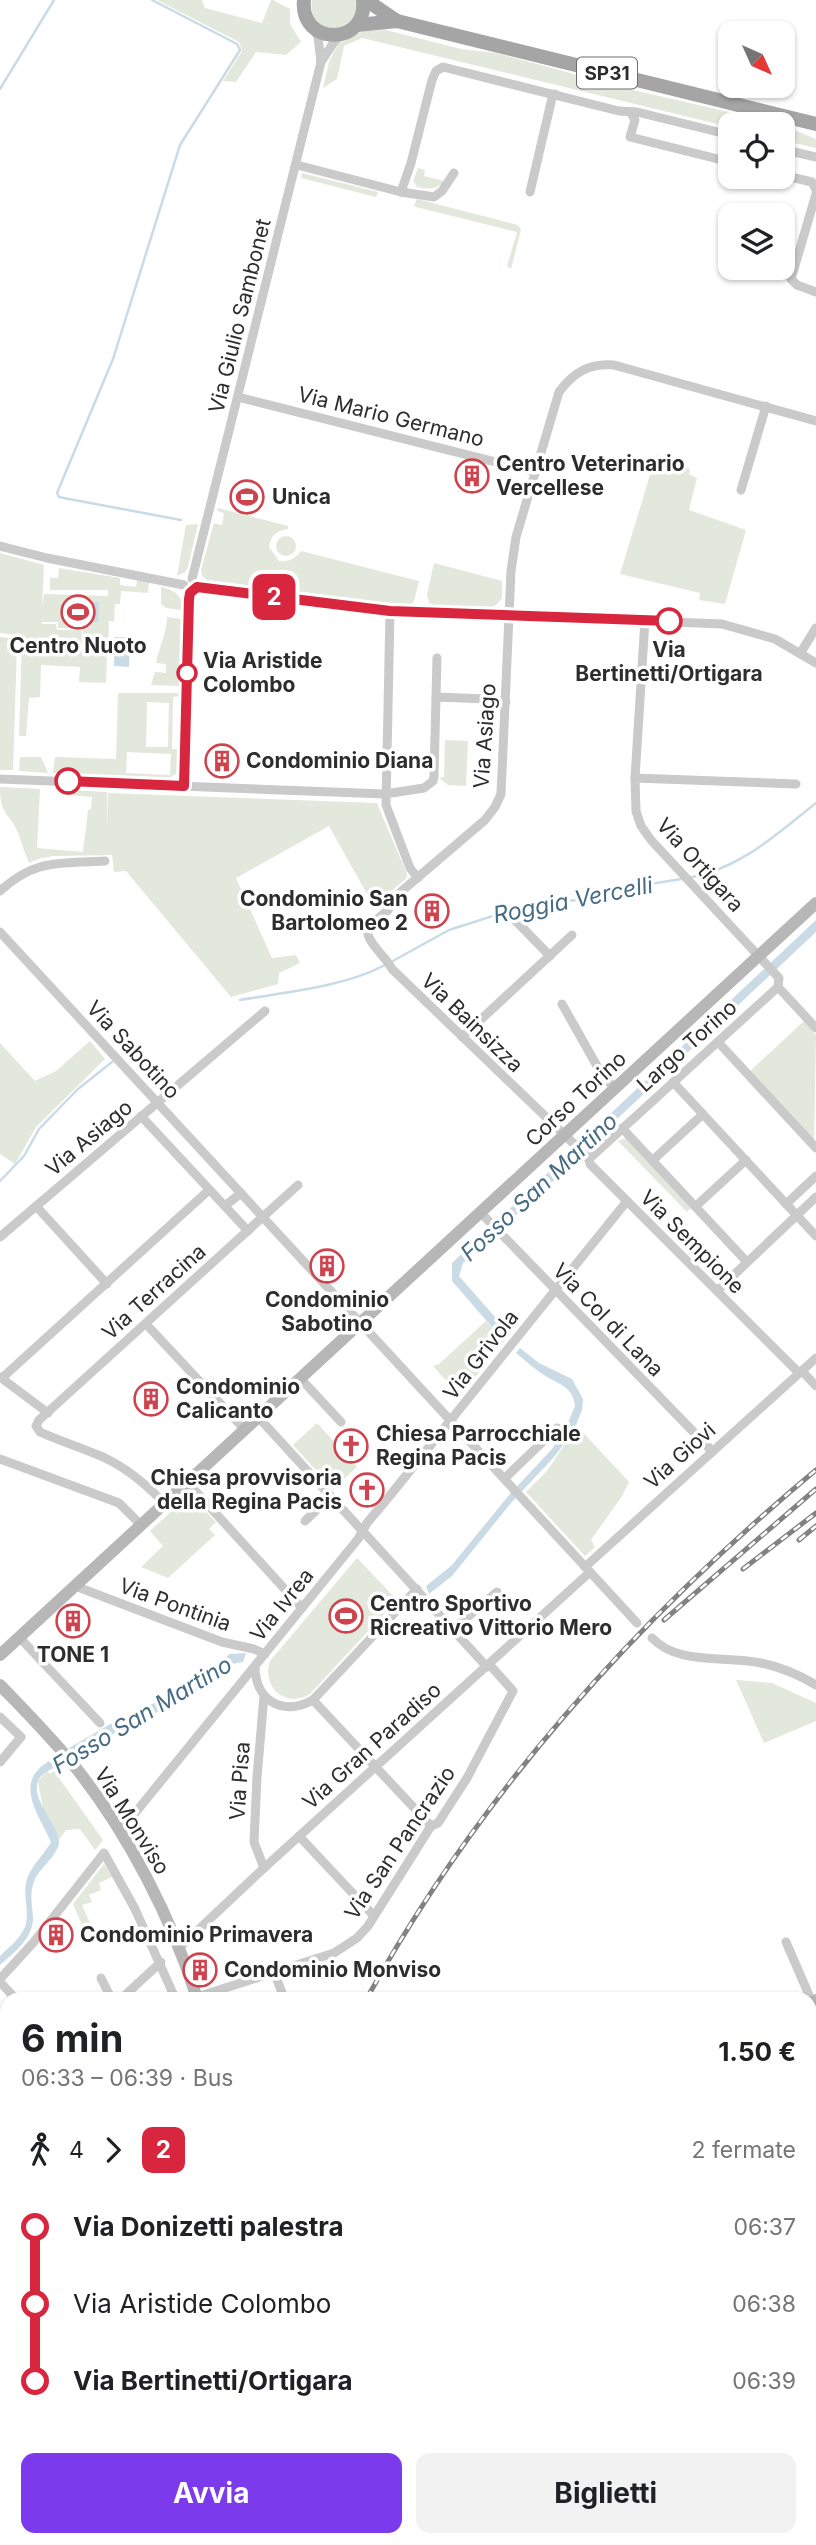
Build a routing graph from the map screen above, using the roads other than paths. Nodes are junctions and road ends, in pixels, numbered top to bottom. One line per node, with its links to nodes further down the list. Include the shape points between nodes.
1 (289, 0): 3 (main road)
2 (365, 0): 4 (main road, SP31); 5 (main road, SP31)
3 (306, 12): 6 (main road, via 328,35); 7 (street, Via Giulio Sambonet, via 318,37)
4 (397, 21): 5 (main road, SP31); 10 (main road, SP31)
5 (357, 25): 6 (main road, SP31)
6 (341, 35): 7 (street, Via Giulio Sambonet)
7 (321, 62): 15 (street, Via Giulio Sambonet)
8 (555, 94): 9 (street); 18 (street, via 447,67 436,71); 19 (street)
9 (631, 113): 11 (street); 14 (street, via 635,120 630,137)
10 (816, 124)
11 (718, 132)
12 (795, 152): 13 (street)
13 (816, 157)
14 (718, 159)
15 (297, 165): 18 (street); 22 (street, Via Giulio Sambonet)
16 (454, 173): 18 (street, via 434,197)
17 (795, 178): 20 (street, via 812,182)
18 (401, 192)
19 (530, 192)
20 (816, 192): 21 (street, via 791,279)
21 (816, 292)
22 (237, 397): 25 (street, Via Mario Germano); 28 (street, Via Giulio Sambonet)
23 (766, 407): 24 (street); 25 (street, Via Asiago, via 614,365 593,366 569,378 559,391); 26 (street)
24 (816, 421)
25 (535, 472): 30 (street, Via Asiago, via 516,537)
26 (741, 491)
27 (0, 545): 28 (street)
28 (191, 586): 29 (street); 41 (street)
29 (390, 611): 30 (street); 42 (street)
30 (509, 616): 31 (street); 37 (street, Via Asiago)
31 (645, 620): 33 (street, via 725,625 775,639); 39 (street, Via Ortigara)
32 (816, 628): 33 (street)
33 (801, 653): 35 (street)
34 (437, 658): 36 (street)
35 (816, 663)
36 (436, 697): 37 (street); 42 (street, via 433,781 424,788)
37 (506, 702): 44 (street, Via Asiago, via 501,794 495,807)
38 (0, 779): 41 (street)
39 (635, 779): 40 (street); 52 (street, Via Ortigara, via 641,826)
40 (796, 784)
41 (184, 786): 42 (street)
42 (385, 794): 44 (street, via 397,835)
43 (105, 861): 45 (street, via 37,866)
44 (418, 878): 48 (street, Via Asiago)
45 (0, 891)
46 (816, 903): 52 (main road, Corso Torino)
47 (513, 918): 51 (street)
48 (367, 928): 57 (street, Via Bainsizza, via 367,937 390,965)
49 (0, 932): 61 (street, Via Sabotino)
50 (572, 935): 51 (street)
51 (550, 957): 57 (street)
52 (762, 959): 53 (street, Via Ortigara, via 779,978); 60 (main road, Corso Torino)
53 (778, 987): 56 (street); 58 (street, Largo Torino)
54 (562, 1004): 60 (street)
55 (265, 1011): 61 (street, Via Asiago)
56 (816, 1028)
57 (462, 1037): 65 (street, Via Bainsizza)
58 (718, 1041): 59 (street, Largo Torino); 66 (street)
59 (673, 1082): 62 (street); 64 (street, Largo Torino)
60 (615, 1089): 65 (main road, Corso Torino)
61 (158, 1103): 63 (street, Via Asiago); 73 (street, Via Sabotino)
62 (703, 1114): 68 (street); 69 (street)
63 (141, 1116): 72 (street); 77 (street, Via Asiago)
64 (622, 1128): 67 (street, Largo Torino); 68 (street)
65 (564, 1136): 67 (street, Via Sempione); 80 (main road, Corso Torino)
66 (816, 1148)
67 (586, 1157): 75 (street, Via Sempione)
68 (653, 1160): 79 (street)
69 (746, 1160): 76 (street); 79 (street)
70 (816, 1176): 76 (street)
71 (298, 1185): 82 (street, Via Terracina)
72 (209, 1190): 78 (street); 87 (street)
73 (241, 1192): 78 (street); 82 (street, Via Sabotino)
74 (816, 1197): 81 (street)
75 (627, 1201): 88 (street, Via Grivola); 89 (street, Via Sempione)
76 (786, 1204): 81 (street)
77 (36, 1206): 84 (street, Via Asiago); 87 (street)
78 (225, 1206): 83 (street)
79 (696, 1206): 86 (street)
80 (481, 1213): 88 (street, Via Col di Lana); 91 (main road, Corso Torino)
81 (796, 1215): 85 (street); 86 (street)
82 (263, 1217): 83 (street, Via Terracina); 91 (street, Via Sabotino)
83 (248, 1231): 90 (street, Via Terracina)
84 (0, 1237)
85 (816, 1237)
86 (747, 1262): 89 (street)
87 (107, 1284): 94 (street)
88 (554, 1290): 99 (street, Via Grivola); 103 (street, Via Col di Lana)
89 (717, 1291): 93 (street, Via Sempione)
90 (146, 1324): 97 (street, Via Terracina); 102 (street)
91 (361, 1324): 95 (main road, Corso Torino); 99 (street, Via Sabotino)
92 (816, 1358): 93 (street, Via Giovi)
93 (800, 1372): 96 (street, Via Sempione); 103 (street, Via Giovi)
94 (1, 1377): 97 (street)
95 (301, 1379): 98 (main road, Corso Torino); 100 (street)
96 (816, 1386)
97 (47, 1413): 108 (street, Via Terracina, via 36,1426 40,1432 123,1468)
98 (259, 1418): 102 (main road, Corso Torino); 107 (street)
99 (452, 1420): 105 (street, Via Sabotino); 111 (street, Via Grivola)
100 (341, 1422)
101 (557, 1427): 105 (street)
102 (245, 1430): 106 (main road, Corso Torino)
103 (712, 1451): 112 (street, Via Giovi)
104 (0, 1459): 110 (street, via 119,1503)
105 (505, 1478): 112 (street, Via Sabotino)
106 (188, 1483): 108 (main road, Corso Torino); 116 (street)
107 (331, 1496): 109 (street); 111 (street)
108 (165, 1504): 110 (main road, Corso Torino)
109 (305, 1521)
110 (141, 1525): 113 (main road, Corso Torino)
111 (363, 1530): 114 (street); 116 (street, Via Ivrea)
112 (587, 1569): 117 (street, Via Sabotino); 124 (street, Via Gran Paradiso)
113 (75, 1586): 119 (main road, Corso Torino); 121 (street, Via Pontinia)
114 (417, 1589): 118 (street); 128 (street)
115 (497, 1592): 118 (street)
116 (302, 1608): 121 (street, Via Ivrea)
117 (637, 1623)
118 (453, 1629): 124 (street)
119 (19, 1637): 122 (main road, Corso Torino); 130 (street)
120 (652, 1638): 126 (street, via 673,1654 759,1662)
121 (265, 1654): 123 (street, Via Ivrea)
122 (0, 1655)
123 (255, 1666): 127 (street); 134 (street, Via Ivrea)
124 (488, 1666): 132 (street, Via Gran Paradiso); 133 (street, Via San Pancrazio, via 513,1691 467,1778 438,1823)
125 (0, 1685): 134 (main road, Via Monviso, via 66,1756)
126 (816, 1685)
127 (264, 1696): 128 (street, via 291,1708); 136 (street, Via Pisa, via 254,1842)
128 (313, 1700): 132 (street)
129 (0, 1717): 131 (street, via 21,1737)
130 (100, 1723)
131 (0, 1762)
132 (374, 1767): 133 (street); 135 (street, Via Gran Paradiso)
133 (431, 1825): 137 (street, Via San Pancrazio)
134 (118, 1830): 139 (main road, Via Monviso)
135 (299, 1836): 136 (street, Via Gran Paradiso); 137 (street)
136 (264, 1868): 139 (street, Via Gran Paradiso)
137 (374, 1916): 141 (street, Via San Pancrazio, via 344,1948)
138 (786, 1942): 150 (street)
139 (179, 1948): 147 (main road, Via Monviso)
140 (161, 1962): 143 (street, via 104,1853); 145 (street); 146 (street)
141 (274, 1972): 148 (street, Via San Pancrazio); 149 (street)
142 (101, 1978): 144 (street)
143 (0, 1981)
144 (108, 1992)
145 (128, 1992)
146 (173, 1992)
147 (195, 1992)
148 (215, 1992)
149 (282, 1992)
150 (808, 1992)

